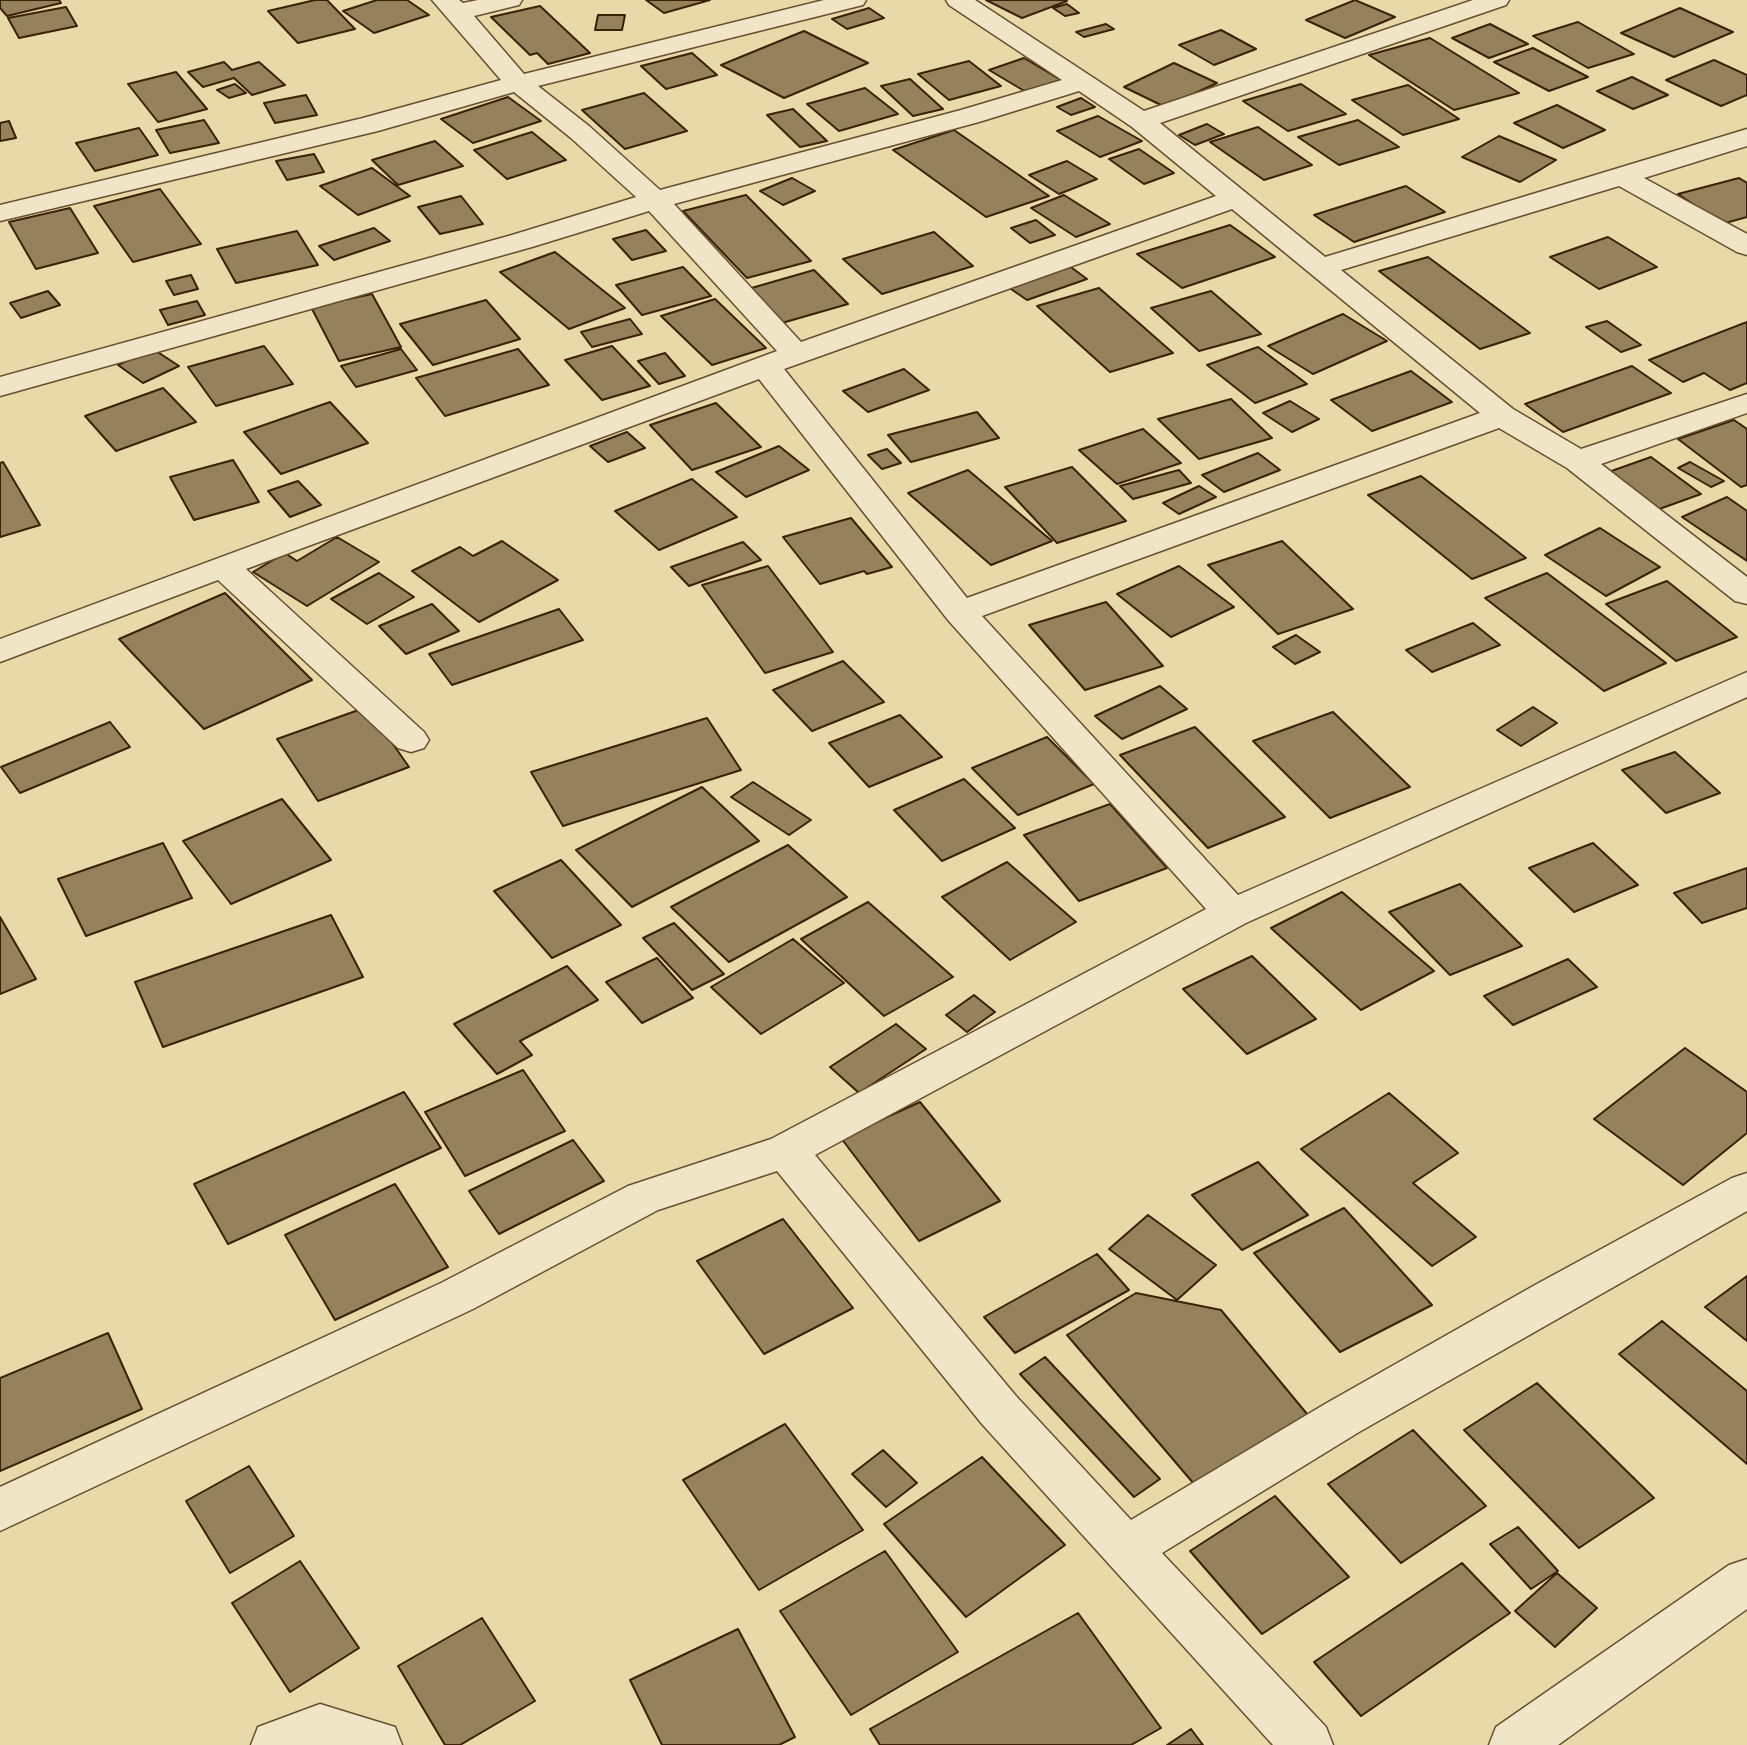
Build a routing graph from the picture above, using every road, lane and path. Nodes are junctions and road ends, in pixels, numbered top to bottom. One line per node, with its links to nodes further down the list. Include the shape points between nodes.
1 (510, 0): 5 (street)
2 (854, 0): 7 (street)
3 (958, 0): 6 (street)
4 (1497, 0): 8 (street)
5 (451, 6): 7 (street)
6 (1082, 82): 8 (street); 12 (street)
7 (518, 83): 12 (street); 13 (street, via 369,125)
8 (1140, 121): 11 (street)
9 (1747, 137): 10 (street)
10 (1620, 176): 14 (street); 15 (street)
11 (1237, 198): 15 (street); 16 (street)
12 (655, 200): 16 (street); 17 (street)
13 (0, 214)
14 (1747, 246)
15 (1318, 268): 19 (street)
16 (781, 360): 21 (street); 23 (street)
17 (0, 387)
18 (1747, 403): 20 (street)
19 (1502, 416): 20 (street); 23 (street)
20 (1578, 461): 22 (street)
21 (223, 566): 24 (street); 26 (street)
22 (1747, 594)
23 (960, 612): 27 (street)
24 (0, 651)
25 (1747, 683): 27 (street)
26 (411, 740)
27 (1232, 913): 28 (street)
28 (786, 1151): 30 (street, via 643,1198 457,1296); 31 (street, via 999,1410)
29 (1747, 1190): 31 (street, via 1342,1418)
30 (0, 1510)
31 (1126, 1549): 35 (street)
32 (1747, 1581): 36 (street)
33 (277, 1745): 34 (street, via 320,1729)
34 (376, 1745)
35 (1307, 1745)
36 (1515, 1745)

